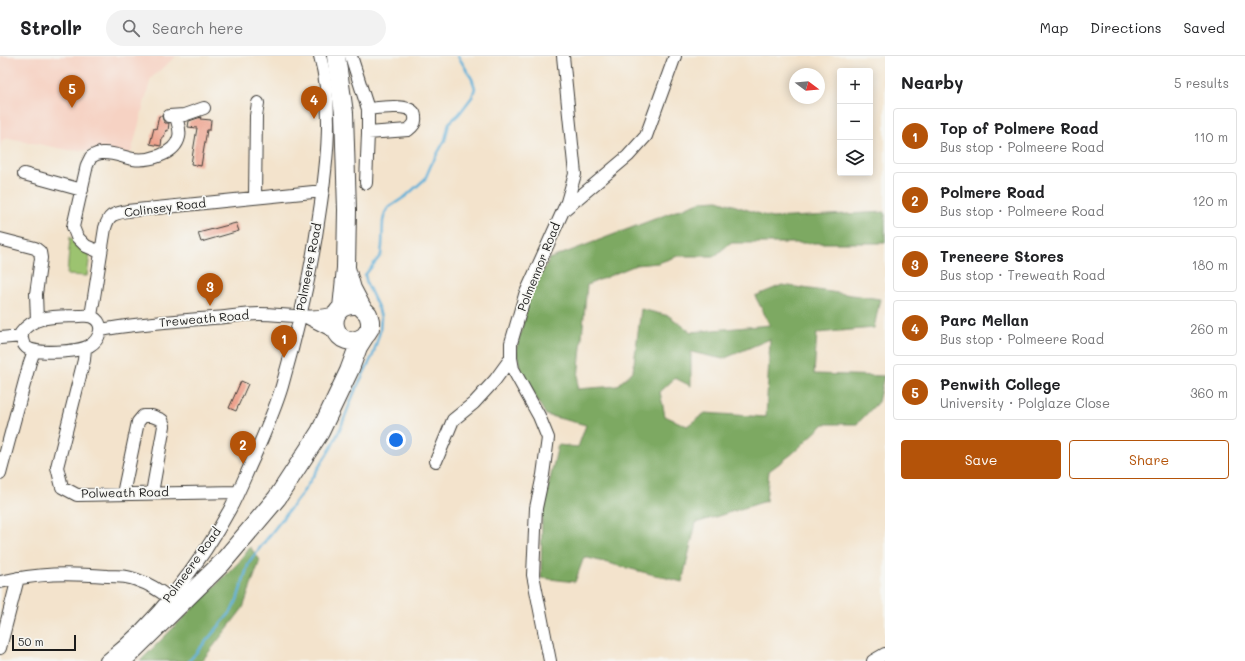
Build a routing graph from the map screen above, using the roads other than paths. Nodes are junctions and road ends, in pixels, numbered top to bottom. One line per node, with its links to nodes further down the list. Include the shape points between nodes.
1 (320, 56): 13 (street, Polmeere Road, via 326,92 328,131)
2 (336, 56): 18 (highway, via 344,113)
3 (351, 56): 8 (street)
4 (563, 56): 15 (street, Polmennor Road, via 575,174)
5 (675, 56): 15 (street, via 646,136 628,156)
6 (258, 103): 14 (street)
7 (204, 108): 12 (street, via 172,116 179,130 179,137 174,147 165,153 134,159 101,153 91,157)
8 (368, 109): 9 (street); 9 (street, via 405,107 416,114 413,126 408,130)
9 (368, 133): 11 (street)
10 (24, 174): 12 (street)
11 (366, 183)
12 (82, 190): 17 (street, via 73,227 77,237 86,246)
13 (323, 191): 14 (street, Colinsey Road); 22 (street, Polmeere Road, via 304,302)
14 (255, 197): 17 (street, Colinsey Road, via 127,211 112,215 104,228)
15 (562, 212): 31 (street, Polmennor Road, via 525,295 511,343)
16 (0, 239): 23 (street, via 40,252 36,294)
17 (100, 252): 21 (street, Colinsey Road)
18 (346, 268): 19 (highway, via 352,289); 20 (highway)
19 (362, 308): 20 (highway, via 349,305); 26 (highway, via 370,321)
20 (340, 310): 22 (street, Treweath Road, via 327,316); 25 (highway, via 334,322)
21 (91, 316): 23 (street, via 47,317); 24 (street)
22 (304, 317): 24 (street, Treweath Road, via 258,314); 25 (street, Treweath Road); 35 (street, Polmeere Road, via 266,431)
23 (37, 320): 27 (street, via 26,326)
24 (101, 330): 29 (street, via 96,340)
25 (338, 335): 26 (highway, via 353,341 360,340); 32 (highway, via 342,347 342,362)
26 (366, 335): 32 (highway, via 358,346)
27 (22, 336): 28 (street); 30 (street, via 26,347)
28 (0, 338)
29 (85, 348): 30 (street); 37 (street, Polweath Road, via 57,467 58,476 62,487 77,495)
30 (34, 351): 34 (street)
31 (511, 358): 33 (street, via 474,403 453,420); 45 (street, Polmennor Road, via 513,369 548,438 536,508 533,575)
32 (334, 405): 44 (highway, via 320,432 277,498 222,563)
33 (436, 461)
34 (0, 474)
35 (238, 492): 36 (street, Polweath Road); 40 (street, Polmeere Road, via 215,534)
36 (152, 493): 37 (street, Polweath Road); 37 (street, via 164,426 162,420 143,416 138,422)
37 (123, 494)
38 (18, 578): 39 (street); 40 (street, via 71,573 136,579); 41 (street)
39 (0, 582)
40 (170, 598): 43 (street, Polmeere Road, via 123,648)
41 (0, 648)
42 (885, 654): 46 (street)
43 (106, 661)
44 (122, 661)
45 (550, 661)
46 (873, 661)

